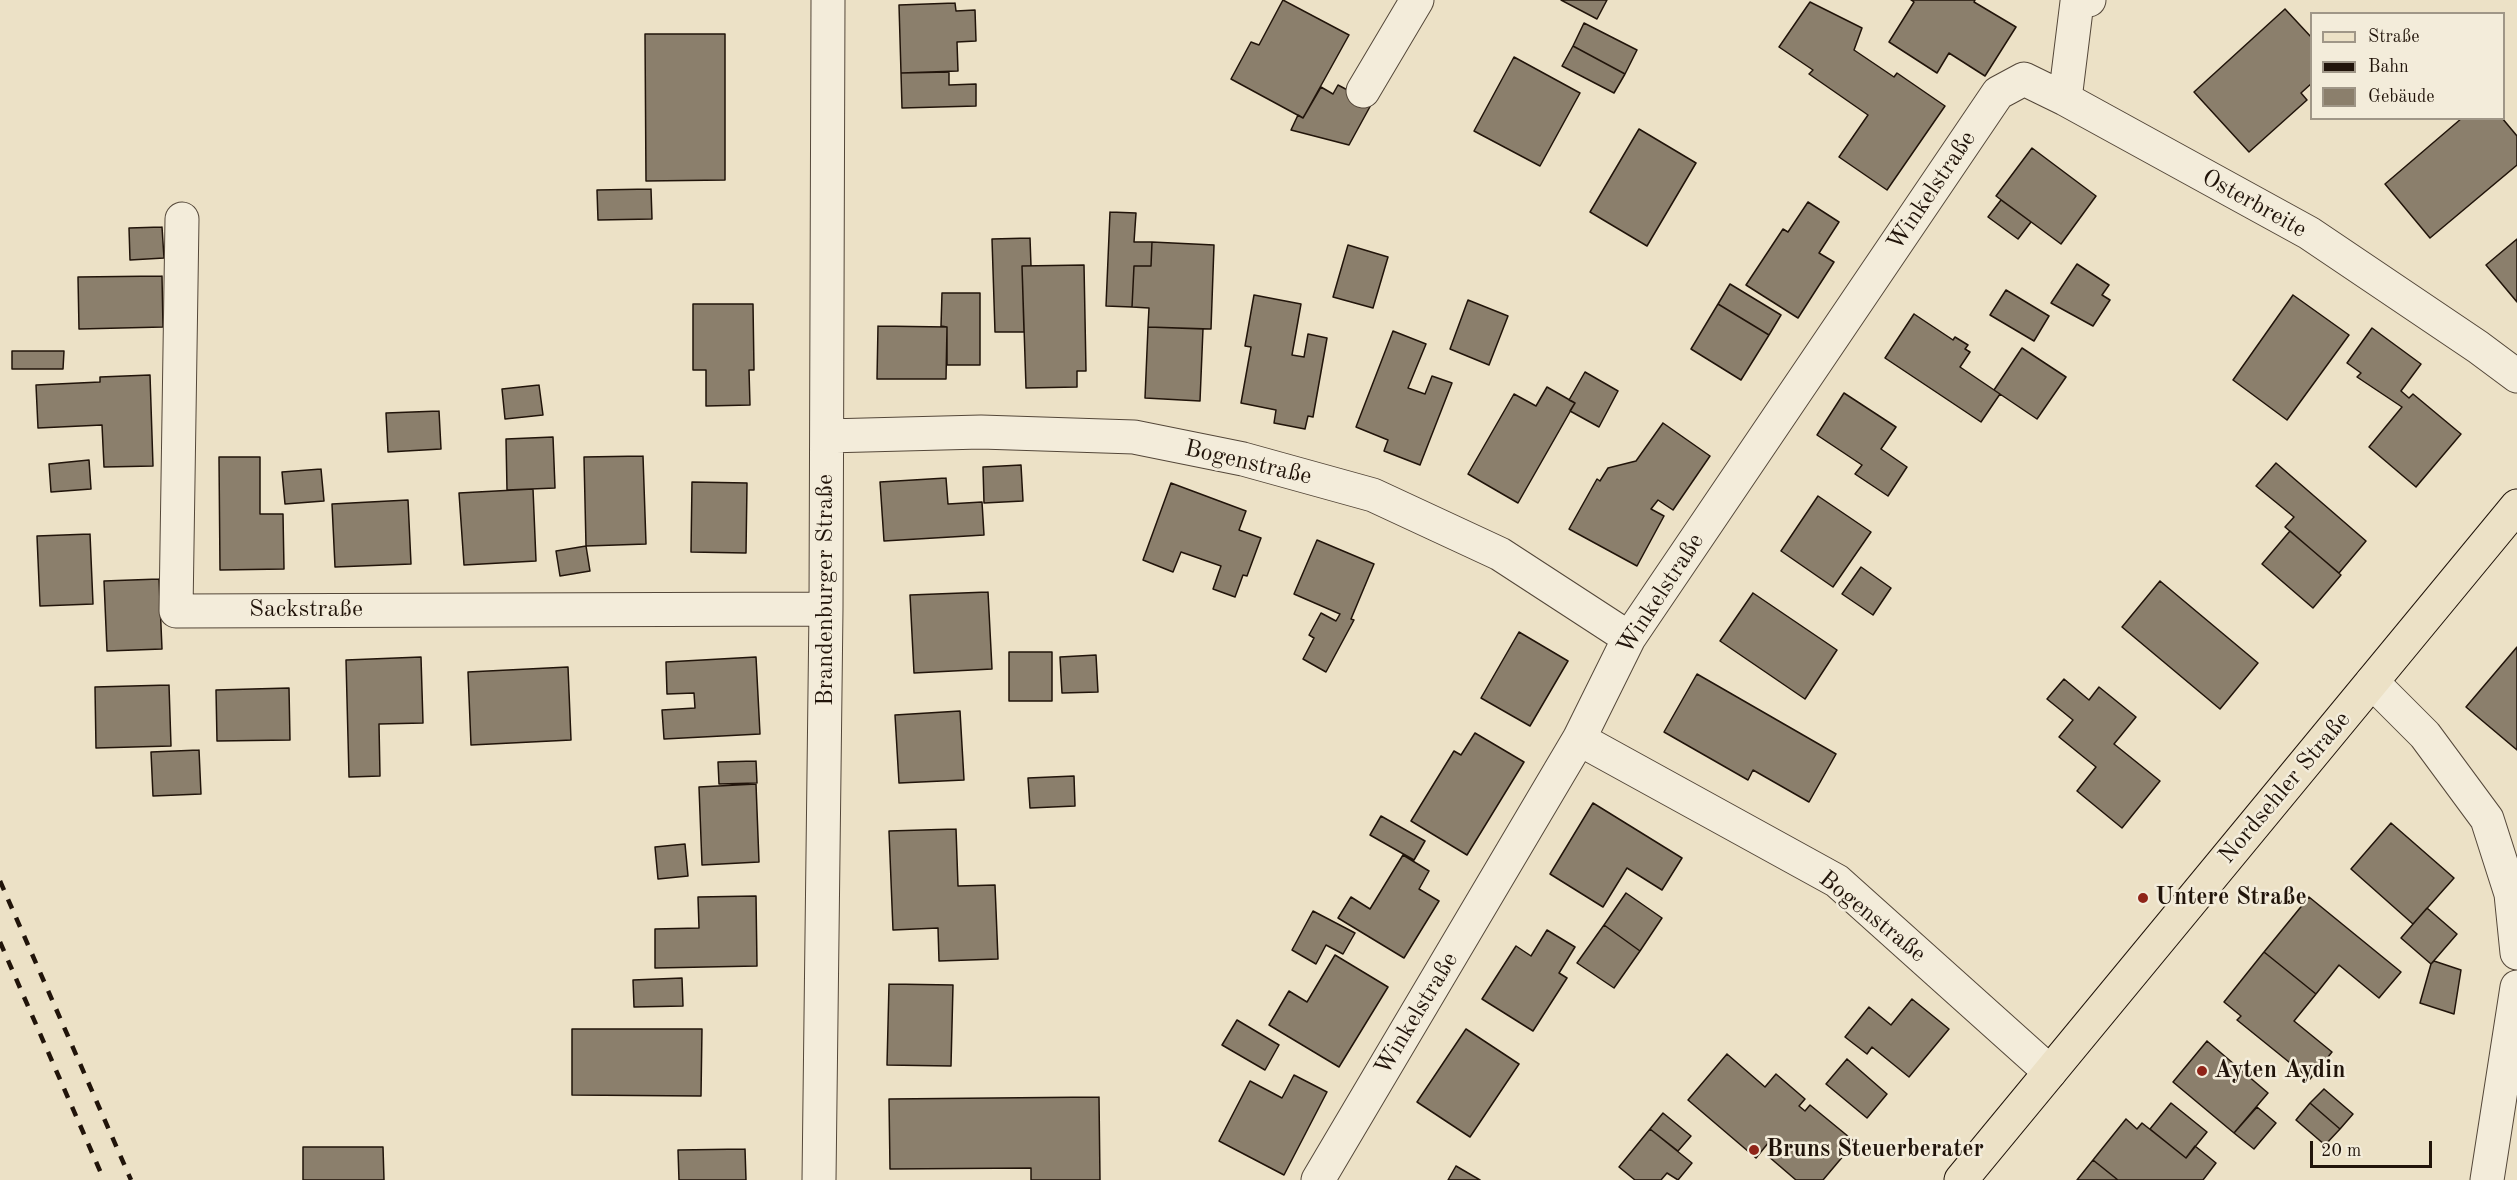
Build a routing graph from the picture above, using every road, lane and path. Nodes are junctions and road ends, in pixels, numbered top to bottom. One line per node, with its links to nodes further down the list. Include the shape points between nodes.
1 (828, 0): 8 (street, Brandenburger Straße)
2 (1418, 0): 4 (street)
3 (2081, 1): 5 (street)
4 (1363, 91)
5 (2065, 99): 7 (street, Osterbreite, via 2309,233); 11 (street, Winkelstraße, via 2024,79 1998,93)
6 (182, 219): 10 (street, Sackstraße, via 176,611)
7 (2517, 376)
8 (827, 436): 10 (street, Brandenburger Straße); 11 (street, Bogenstraße, via 981,432 1134,437 1243,459 1373,495 1500,554)
9 (2517, 506): 12 (main road, Nordsehler Straße)
10 (826, 609): 17 (street, Brandenburger Straße)
11 (1629, 638): 13 (street, Winkelstraße)
12 (2372, 682): 14 (street, via 2425,735 2487,819 2511,894); 16 (main road, Nordsehler Straße)
13 (1579, 739): 16 (street, Bogenstraße, via 1837,881); 18 (street, Winkelstraße)
14 (2517, 953)
15 (2517, 987): 20 (street)
16 (2050, 1072): 19 (main road, Nordsehler Straße)
17 (819, 1180)
18 (1318, 1180)
19 (1961, 1180)
20 (2487, 1180)

